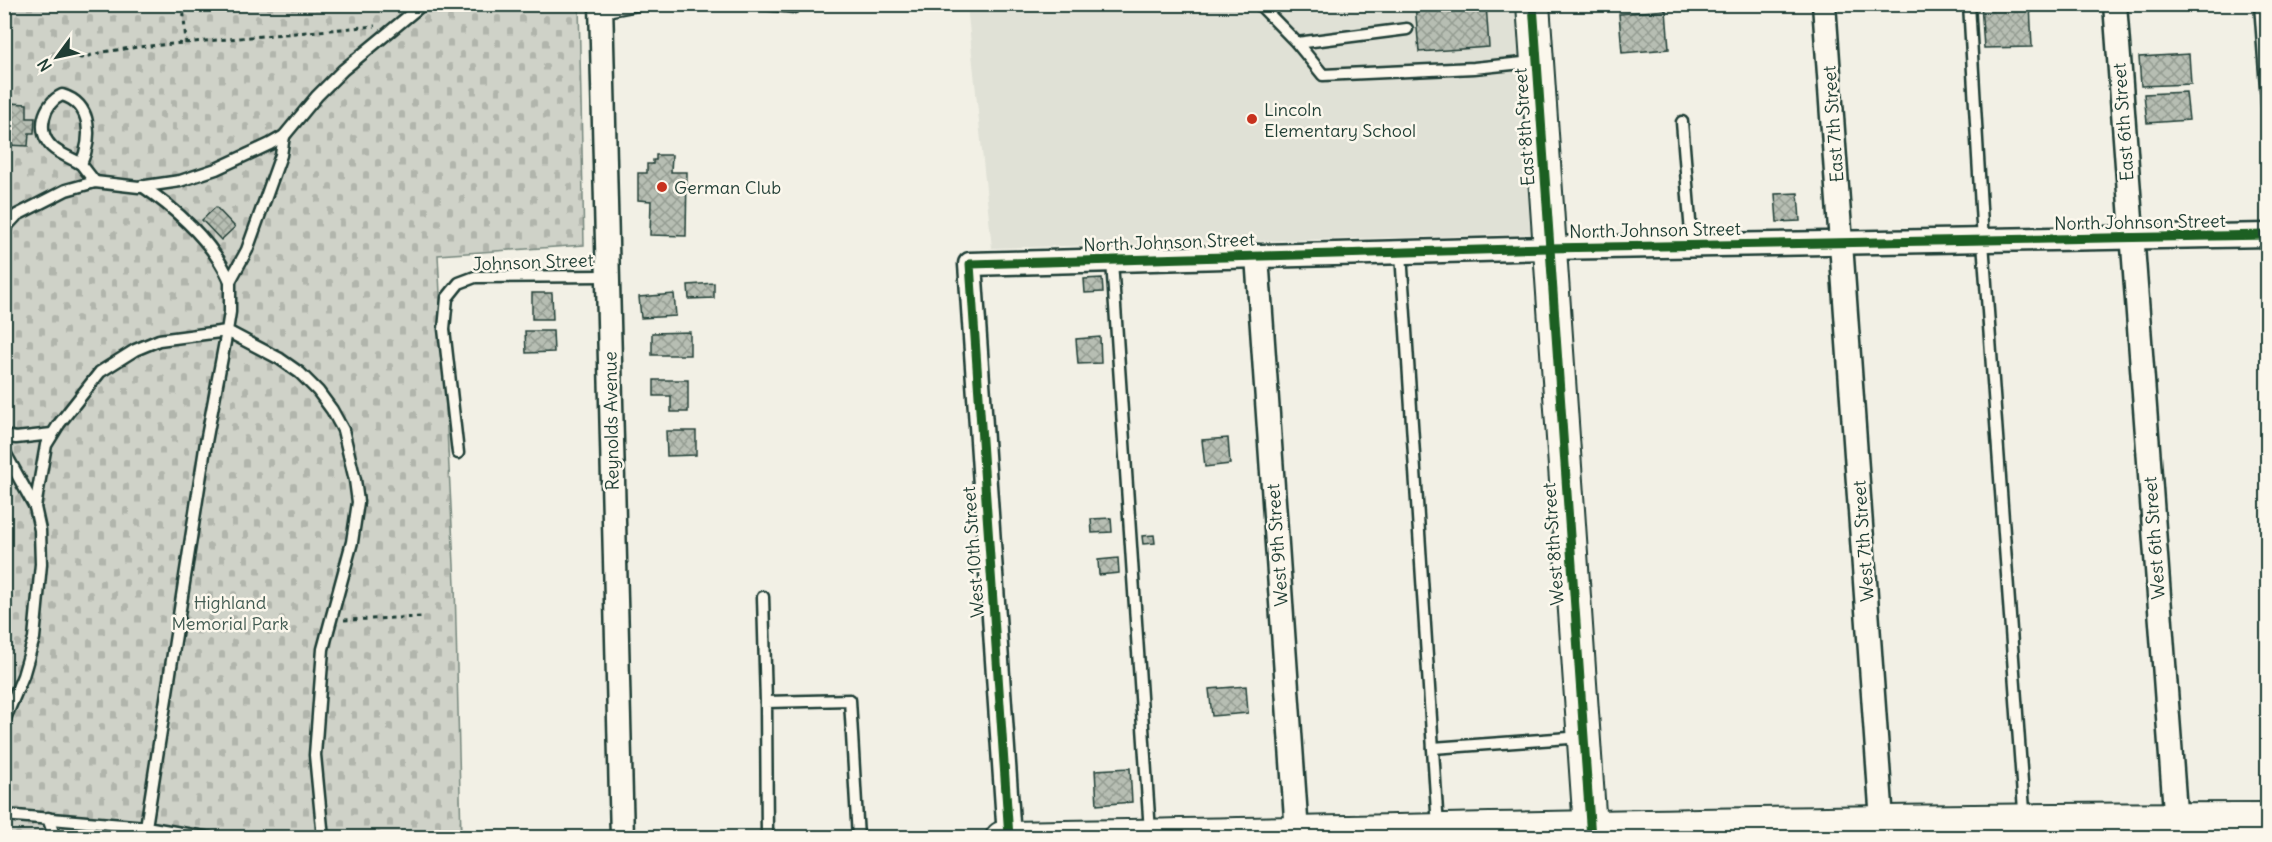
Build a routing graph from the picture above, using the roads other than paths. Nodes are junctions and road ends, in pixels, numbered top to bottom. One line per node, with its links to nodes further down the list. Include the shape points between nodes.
1 (423, 4): 17 (lane, via 330,82)
2 (643, 4): 11 (lane)
3 (763, 4): 4 (lane)
4 (795, 4)
5 (1259, 4): 13 (lane)
6 (1533, 4): 14 (street, East 8th Street)
7 (1824, 4): 26 (street, East 7th Street)
8 (1969, 4): 25 (lane)
9 (2115, 4): 24 (street, East 6th Street)
10 (2260, 4): 15 (lane)
11 (601, 8): 33 (street, Reynolds Avenue)
12 (1407, 29): 13 (lane)
13 (1297, 43): 14 (lane, via 1323,75)
14 (1537, 61): 28 (street, East 8th Street)
15 (2268, 115)
16 (1682, 122): 27 (lane)
17 (284, 136): 20 (lane, via 216,169 180,181); 34 (lane, via 247,250)
18 (81, 164): 18 (lane, via 88,134 84,111 74,99 62,95 48,106 43,129 51,146); 19 (lane)
19 (95, 182): 20 (lane); 21 (lane)
20 (142, 186): 34 (lane, via 198,233)
21 (9, 215): 22 (lane)
22 (4, 229)
23 (2268, 235): 24 (street, North Johnson Street)
24 (2131, 239): 25 (street, North Johnson Street); 50 (street, West 6th Street)
25 (1983, 242): 26 (street, North Johnson Street); 52 (lane)
26 (1842, 244): 27 (street, North Johnson Street); 51 (street, West 7th Street)
27 (1692, 246): 28 (street, North Johnson Street)
28 (1548, 248): 29 (street, North Johnson Street); 44 (street, West 8th Street)
29 (1401, 253): 30 (street, North Johnson Street); 45 (lane)
30 (1257, 256): 31 (street, North Johnson Street); 56 (street, West 9th Street)
31 (1112, 261): 32 (street, North Johnson Street); 55 (lane)
32 (970, 264): 65 (street, West 10th Street)
33 (608, 276): 39 (lane, Johnson Street, via 476,277 459,282 447,298 444,329); 61 (street, Reynolds Avenue)
34 (230, 281): 35 (lane)
35 (227, 331): 36 (lane, via 159,340 113,362 85,389); 49 (lane); 60 (lane, via 300,373 325,400 343,430 356,480 358,502 352,542 323,649 315,755)
36 (52, 434): 37 (lane); 40 (lane, via 43,457)
37 (4, 436)
38 (4, 451): 40 (lane)
39 (458, 453)
40 (35, 507): 43 (lane, via 41,564 35,628 24,676)
41 (763, 597): 42 (lane)
42 (766, 702): 62 (lane); 63 (lane, via 850,700)
43 (4, 721)
44 (1583, 736): 45 (lane); 54 (street, West 8th Street)
45 (1433, 748): 53 (lane)
46 (4, 815): 47 (lane)
47 (48, 818): 49 (lane); 58 (lane)
48 (2268, 819): 50 (street)
49 (146, 827): 59 (lane)
50 (2176, 828): 52 (street)
51 (1883, 829): 52 (street); 54 (street)
52 (2025, 829)
53 (1439, 831): 54 (street); 56 (street)
54 (1590, 833)
55 (1150, 835): 57 (street); 65 (street)
56 (1296, 835): 57 (street)
57 (1184, 836)
58 (55, 837)
59 (210, 837)
60 (323, 837)
61 (622, 837)
62 (767, 837)
63 (858, 837)
64 (1002, 837): 65 (street)
65 (1009, 837)

